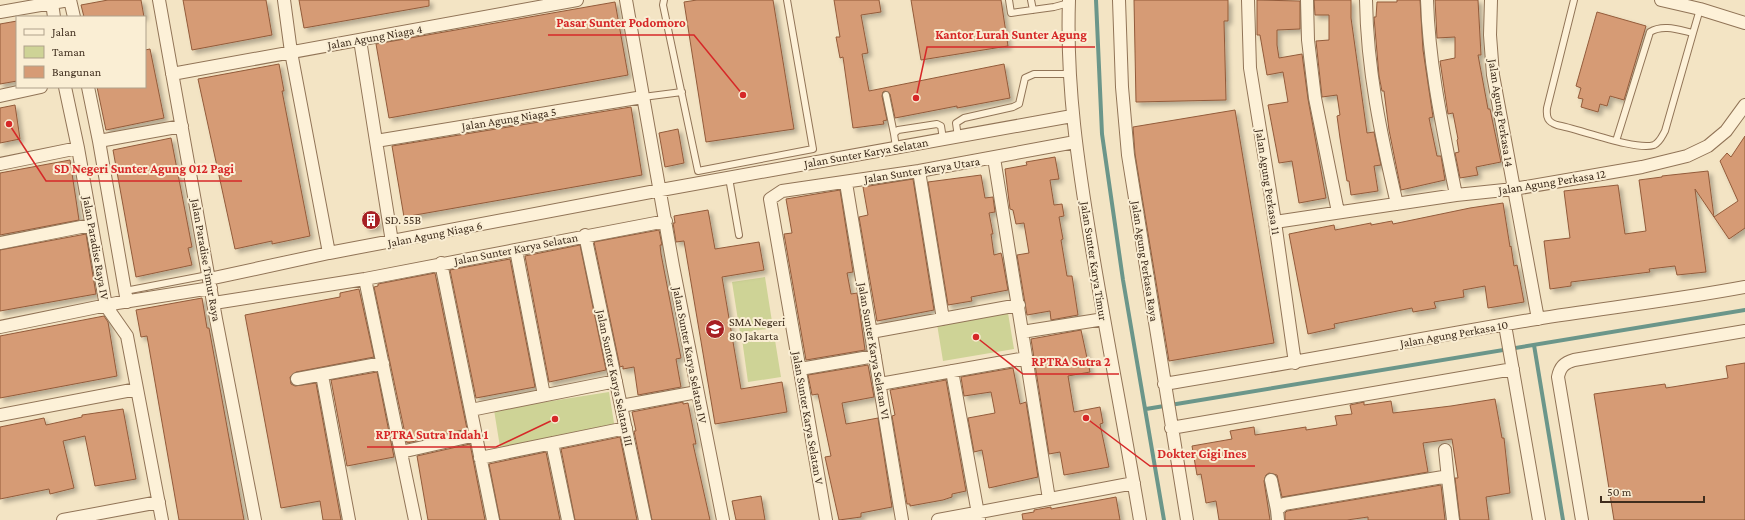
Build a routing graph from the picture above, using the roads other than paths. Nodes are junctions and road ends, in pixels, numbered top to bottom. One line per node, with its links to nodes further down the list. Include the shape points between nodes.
1 (70, 0): 19 (street); 24 (street)
2 (159, 0): 29 (street, Jalan Paradise Timur Raya)
3 (284, 0): 28 (street)
4 (578, 0): 27 (street, Jalan Agung Niaga 4)
5 (626, 0): 37 (street, Jalan Sunter Karya Selatan IV)
6 (664, 0): 34 (lane)
7 (787, 0): 50 (lane)
8 (1010, 0): 21 (lane, via 1012,13)
9 (1031, 0): 21 (lane)
10 (1119, 0): 100 (street, Jalan Agung Perkasa Raya, via 1122,87 1128,155)
11 (1248, 0): 64 (street, Jalan Agung Perkasa 11, via 1250,68)
12 (1307, 0): 62 (street, via 1308,40 1315,98)
13 (1366, 0): 61 (street, via 1366,35 1374,94)
14 (1427, 0): 59 (street, via 1428,37 1436,92)
15 (1491, 0): 57 (street, Jalan Agung Perkasa 14, via 1493,75)
16 (1574, 0): 45 (lane, via 1547,108 1547,118 1557,126)
17 (1661, 0): 20 (street)
18 (1069, 1): 21 (lane, via 1054,7); 30 (street, Jalan Sunter Karya Timur)
19 (52, 3): 22 (street); 23 (street)
20 (1700, 9): 25 (street); 26 (lane)
21 (1033, 10)
22 (0, 12)
23 (54, 16)
24 (74, 16)
25 (1745, 24)
26 (1693, 33): 45 (lane, via 1660,141 1646,146); 45 (lane, via 1662,27 1650,32)
27 (360, 40): 28 (street, Jalan Agung Niaga 4); 44 (street)
28 (291, 52): 29 (street, Jalan Agung Niaga 4); 71 (street)
29 (172, 74): 40 (street, Jalan Paradise Timur Raya)
30 (1070, 74): 39 (street, Jalan Sunter Karya Timur); 42 (lane, via 1034,74 1025,78 1019,104 964,118 956,123)
31 (36, 88): 36 (street)
32 (65, 88): 49 (street, Jalan Paradise Raya IV)
33 (88, 88): 46 (street, Jalan Paradise Raya IV)
34 (682, 92): 37 (lane); 50 (lane, via 698,171)
35 (886, 95): 41 (lane)
36 (0, 96)
37 (643, 97): 44 (street, Jalan Agung Niaga 5); 58 (street, Jalan Sunter Karya Selatan IV)
38 (1745, 105): 57 (street, Jalan Agung Perkasa 12, via 1726,131 1708,146 1687,156 1642,167)
39 (1072, 116): 42 (street, Jalan Sunter Karya Selatan); 47 (street, Jalan Sunter Karya Timur)
40 (182, 126): 46 (street); 74 (street, Jalan Paradise Timur Raya)
41 (894, 134): 43 (lane, via 898,130 937,124 941,126); 48 (lane)
42 (958, 137): 43 (street, Jalan Sunter Karya Selatan)
43 (943, 139): 48 (street, Jalan Sunter Karya Selatan)
44 (376, 141): 68 (street)
45 (1616, 141)
46 (99, 142): 76 (street, Jalan Paradise Raya IV)
47 (1075, 142): 51 (street, Jalan Sunter Karya Utara); 81 (street, Jalan Sunter Karya Timur)
48 (896, 147): 52 (street, Jalan Sunter Karya Selatan)
49 (78, 148): 53 (street); 65 (street, Jalan Paradise Raya IV)
50 (814, 148): 52 (lane)
51 (994, 158): 54 (street, Jalan Sunter Karya Utara); 78 (street)
52 (818, 161): 55 (street, Jalan Sunter Karya Selatan)
53 (0, 164)
54 (919, 171): 56 (street, Jalan Sunter Karya Utara); 80 (street)
55 (729, 178): 58 (street, Jalan Sunter Karya Selatan); 67 (lane)
56 (846, 182): 60 (street, Jalan Sunter Karya Utara, via 782,191); 86 (street, Jalan Sunter Karya Selatan VI)
57 (1514, 189): 59 (street, Jalan Agung Perkasa 12); 82 (street, Jalan Agung Perkasa 14)
58 (660, 190): 63 (street, Jalan Sunter Karya Selatan IV); 68 (street, Jalan Agung Niaga 6)
59 (1456, 195): 61 (street, Jalan Agung Perkasa 12)
60 (770, 198): 92 (street, Jalan Sunter Karya Selatan V)
61 (1397, 204): 62 (street, Jalan Agung Perkasa 12)
62 (1338, 212): 64 (street, Jalan Agung Perkasa 12)
63 (666, 221): 66 (street, Jalan Sunter Karya Selatan); 101 (street, Jalan Sunter Karya Selatan IV)
64 (1275, 222): 90 (street, Jalan Agung Perkasa 11)
65 (92, 225): 69 (street); 79 (street, Jalan Paradise Raya IV)
66 (585, 235): 70 (street, Jalan Sunter Karya Selatan); 97 (street, Jalan Sunter Karya Selatan III)
67 (739, 235)
68 (392, 242): 71 (street, Jalan Agung Niaga 6)
69 (0, 243)
70 (516, 250): 72 (street, Jalan Sunter Karya Selatan); 102 (street)
71 (329, 253): 74 (street, Jalan Agung Niaga 6)
72 (441, 263): 73 (street, Jalan Sunter Karya Selatan); 104 (street)
73 (366, 279): 77 (street, Jalan Sunter Karya Selatan); 91 (street)
74 (209, 281): 76 (street, Jalan Agung Niaga 6); 77 (street, Jalan Paradise Timur Raya)
75 (1745, 287): 82 (street, Jalan Agung Perkasa 10, via 1691,298)
76 (126, 296): 79 (street, Jalan Agung Niaga 6)
77 (214, 303): 122 (street, Jalan Paradise Timur Raya)
78 (1018, 305): 80 (street); 87 (street)
79 (106, 306): 83 (street, Jalan Agung Niaga 6); 99 (street, Jalan Paradise Raya IV, via 127,336)
80 (943, 318): 86 (street)
81 (1104, 319): 87 (street); 115 (street, Jalan Sunter Karya Timur)
82 (1538, 319): 84 (street, Jalan Agung Perkasa 10)
83 (0, 327)
84 (1506, 330): 90 (street, Jalan Agung Perkasa 10); 93 (street)
85 (1745, 331): 136 (street, via 1574,360 1561,367 1558,377)
86 (871, 332): 88 (street, Jalan Sunter Karya Selatan VI)
87 (1022, 332): 89 (street)
88 (875, 356): 92 (street); 98 (street, Jalan Sunter Karya Selatan VI)
89 (1026, 358): 94 (street); 116 (street)
90 (1295, 362): 100 (street, Jalan Agung Perkasa 10)
91 (383, 363): 95 (street); 111 (street)
92 (800, 369): 129 (street, Jalan Sunter Karya Selatan V)
93 (1513, 369): 106 (street); 135 (street)
94 (952, 371): 98 (street); 119 (street)
95 (322, 375): 96 (street); 123 (street)
96 (297, 379)
97 (616, 381): 102 (street); 103 (street, Jalan Sunter Karya Selatan III)
98 (880, 384): 130 (street, Jalan Sunter Karya Selatan VI)
99 (137, 389): 105 (street); 117 (street, Jalan Paradise Raya IV)
100 (1165, 390): 106 (street, Jalan Agung Perkasa Raya)
101 (697, 392): 103 (street); 128 (street, Jalan Sunter Karya Selatan IV)
102 (544, 395): 104 (street)
103 (621, 406): 107 (street, Jalan Sunter Karya Selatan III)
104 (471, 410): 108 (street)
105 (0, 415)
106 (1170, 422): 133 (street, Jalan Agung Perkasa Raya)
107 (626, 428): 109 (street); 127 (street, Jalan Sunter Karya Selatan III)
108 (476, 435): 111 (street); 112 (street)
109 (552, 443): 112 (street); 126 (street)
110 (1445, 450): 113 (street)
111 (401, 452): 124 (street)
112 (480, 458): 125 (street)
113 (1448, 479): 118 (street, via 1443,477 1284,504); 134 (street)
114 (1271, 480): 118 (street)
115 (1134, 484): 116 (street); 132 (street, Jalan Sunter Karya Timur)
116 (1049, 499): 119 (street)
117 (159, 502): 120 (street); 121 (street, Jalan Paradise Raya IV)
118 (1277, 515)
119 (978, 516): 131 (street)
120 (63, 520)
121 (162, 520)
122 (256, 520)
123 (350, 520)
124 (415, 520)
125 (493, 520)
126 (568, 520)
127 (645, 520)
128 (723, 520)
129 (826, 520)
130 (902, 520)
131 (938, 520)
132 (1140, 520)
133 (1187, 520)
134 (1453, 520)
135 (1539, 520)
136 (1582, 520)

